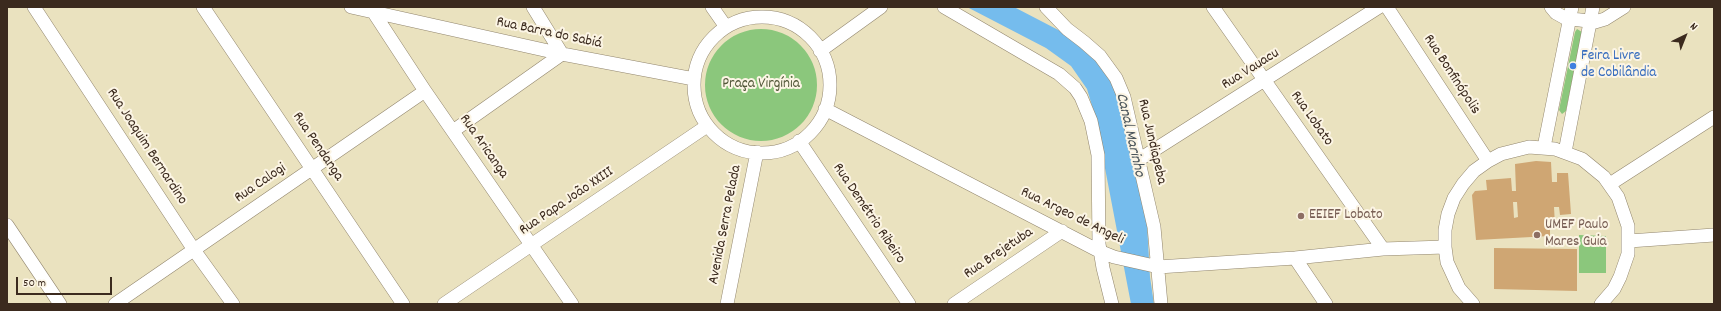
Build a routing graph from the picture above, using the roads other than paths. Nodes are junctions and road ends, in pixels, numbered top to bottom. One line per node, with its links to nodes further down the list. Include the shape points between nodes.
1 (34, 7): 43 (street, Rua Joaquim Bernardino)
2 (203, 7): 34 (street, Rua Pendanga)
3 (351, 7): 15 (street, Rua Barra do Sabiá)
4 (533, 7): 20 (street)
5 (712, 7): 18 (street)
6 (881, 7): 19 (street)
7 (944, 7): 44 (street, via 1059,74 1081,97 1089,113 1098,155)
8 (1046, 7): 32 (street, Rua Jundiapeba, via 1067,29 1100,56 1116,78 1124,97)
9 (1213, 7): 22 (street, Rua Lobato)
10 (1379, 7): 22 (street, Rua Vauacu)
11 (1387, 7): 33 (street, Rua Bonfinópolis)
12 (1551, 7): 16 (street, via 1561,16)
13 (1593, 7): 17 (street)
14 (1624, 7): 17 (street, via 1606,20)
15 (372, 9): 20 (street, Rua Barra do Sabiá); 23 (street, Rua Aricanga)
16 (1571, 13): 17 (street); 29 (street)
17 (1590, 22): 31 (street)
18 (726, 27): 19 (street, via 741,20 758,18 782,21 804,32); 21 (street, via 704,49)
19 (820, 52): 24 (street, via 827,65 830,80)
20 (562, 54): 21 (street, Rua Barra do Sabiá); 27 (street)
21 (694, 79): 26 (street, via 696,104)
22 (1264, 80): 32 (street, Rua Vauacu); 42 (street, Rua Lobato)
23 (425, 91): 27 (street, Rua Aricanga); 34 (street, Rua Calogi)
24 (825, 109): 28 (street, via 815,128); 37 (street, Rua Argeo de Angeli)
25 (1714, 117): 35 (street)
26 (707, 126): 30 (street, via 729,144); 40 (street, Rua Papa João XXIII)
27 (453, 131): 40 (street, Rua Aricanga)
28 (799, 141): 30 (street, via 782,150); 54 (street, Rua Demétrio Ribeiro)
29 (1544, 147): 31 (street); 33 (street, via 1515,150)
30 (757, 152): 53 (street, Avenida Serra Pelada)
31 (1565, 152): 35 (street, via 1590,164)
32 (1140, 159): 46 (street, Rua Jundiapeba, via 1154,227)
33 (1488, 161): 41 (street, via 1474,171 1454,198 1445,230)
34 (312, 169): 43 (street, Rua Calogi); 50 (street, Rua Pendanga)
35 (1610, 184): 39 (street, via 1624,211)
36 (7, 225): 47 (street)
37 (1062, 232): 44 (street, Rua Argeo de Angeli); 55 (street, Rua Brejetuba)
38 (1714, 236): 39 (street)
39 (1629, 241): 60 (street, via 1625,266 1620,278)
40 (532, 245): 51 (street, Rua Papa João XXIII); 52 (street, Rua Aricanga)
41 (1445, 247): 42 (street, Rua Argeo de Angeli); 59 (street, via 1452,275)
42 (1383, 249): 45 (street, Rua Argeo de Angeli)
43 (194, 250): 48 (street, Rua Calogi); 49 (street, Rua Joaquim Bernardino)
44 (1099, 251): 46 (street, Rua Argeo de Angeli); 56 (street)
45 (1295, 258): 46 (street, Rua Argeo de Angeli); 58 (street)
46 (1154, 266): 57 (street, Rua Jundiapeba)
47 (60, 304)
48 (115, 304)
49 (233, 304)
50 (403, 304)
51 (444, 304)
52 (572, 304)
53 (727, 304)
54 (909, 304)
55 (954, 304)
56 (1112, 304)
57 (1161, 304)
58 (1326, 304)
59 (1473, 304)
60 (1601, 304)

